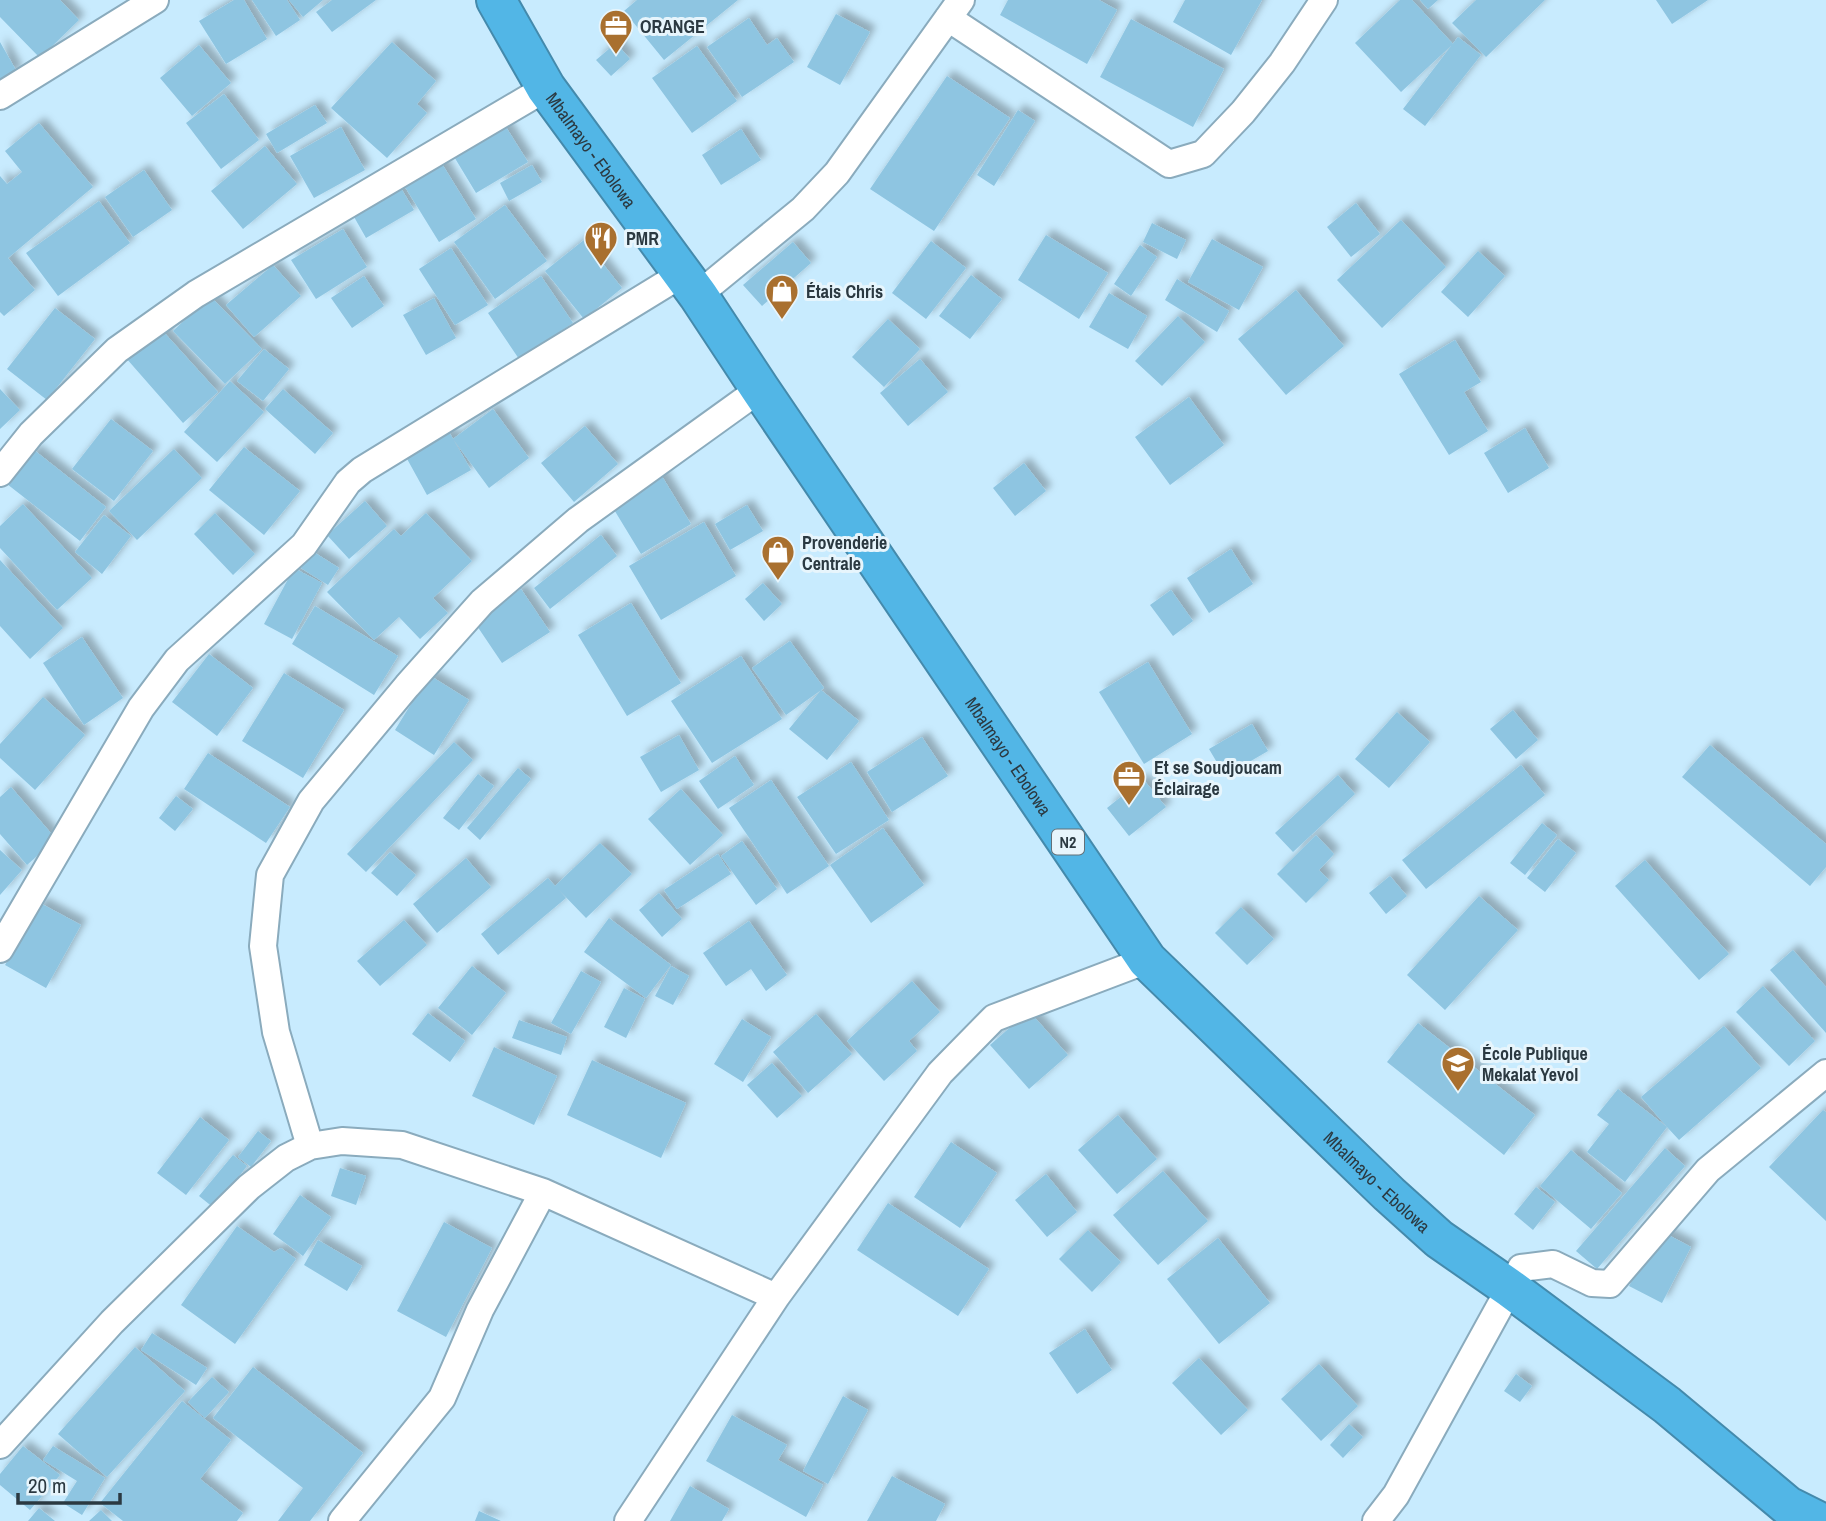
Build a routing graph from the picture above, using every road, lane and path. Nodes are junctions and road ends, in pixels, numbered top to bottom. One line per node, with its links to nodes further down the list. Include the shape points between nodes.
1 (155, 0): 6 (street)
2 (496, 0): 5 (highway, Mbalmayo - Ebolowa / N2)
3 (1324, 0): 4 (street, via 1243,112 1203,154 1168,164)
4 (954, 9): 7 (street, via 837,173 803,209)
5 (546, 88): 7 (highway, Mbalmayo - Ebolowa / N2); 9 (street, via 195,294 117,350 31,434)
6 (0, 96)
7 (690, 285): 8 (highway, Mbalmayo - Ebolowa / N2); 10 (street, via 348,482 304,545 177,660 141,708)
8 (760, 389): 11 (highway, Mbalmayo - Ebolowa / N2); 13 (street, via 578,520 482,602 311,801 270,875 263,946 276,1031)
9 (0, 473)
10 (0, 949)
11 (1147, 960): 15 (highway, Mbalmayo - Ebolowa / N2, via 1389,1195 1439,1239); 16 (street, via 994,1018 940,1073)
12 (1826, 1073): 15 (street, via 1707,1170 1610,1284 1592,1283 1553,1264 1521,1268)
13 (310, 1146): 14 (street, via 342,1141 402,1145); 17 (street, via 249,1187 112,1322)
14 (543, 1192): 16 (street); 19 (street, via 480,1310 442,1398)
15 (1511, 1289): 18 (highway, Mbalmayo - Ebolowa / N2, via 1667,1405); 21 (street, via 1396,1495)
16 (776, 1297): 20 (street)
17 (0, 1445)
18 (1795, 1516)
19 (342, 1521)
20 (628, 1521)
21 (1376, 1521)

